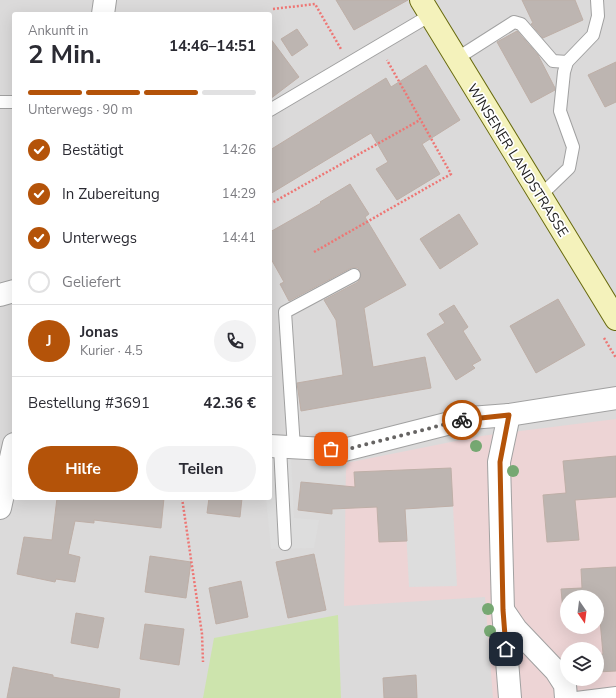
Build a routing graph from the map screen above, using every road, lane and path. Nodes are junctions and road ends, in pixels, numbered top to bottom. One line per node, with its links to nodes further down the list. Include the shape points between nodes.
1 (105, 0): 5 (street)
2 (597, 0): 8 (lane, via 598,16 593,35)
3 (425, 8): 6 (lane); 7 (street, WINSENER LANDSTRASSE)
4 (273, 9): 9 (path, via 315,4)
5 (102, 12)
6 (379, 46): 9 (lane); 13 (path)
7 (456, 59): 8 (lane, via 514,22 521,24 553,60); 14 (street, WINSENER LANDSTRASSE)
8 (567, 62): 14 (lane, via 560,111 573,147 569,168)
9 (349, 63): 12 (lane)
10 (0, 102): 11 (lane)
11 (12, 102)
12 (272, 109)
13 (420, 120): 15 (path); 16 (path, via 451,174)
14 (540, 196): 20 (street, WINSENER LANDSTRASSE)
15 (272, 203)
16 (314, 252)
17 (354, 275): 23 (lane, via 285,312)
18 (12, 292): 19 (street)
19 (0, 295)
20 (616, 319)
21 (616, 398): 22 (street)
22 (509, 415): 23 (street, via 470,418 344,450); 28 (street, via 500,462)
23 (282, 447): 27 (lane)
24 (12, 453): 26 (street)
25 (182, 500): 29 (path, via 202,634)
26 (0, 508)
27 (285, 544)
28 (503, 610): 31 (street); 32 (street, via 516,629 556,671 565,685)
29 (203, 662)
30 (616, 693): 33 (lane)
31 (510, 698)
32 (566, 698)
33 (576, 698)

